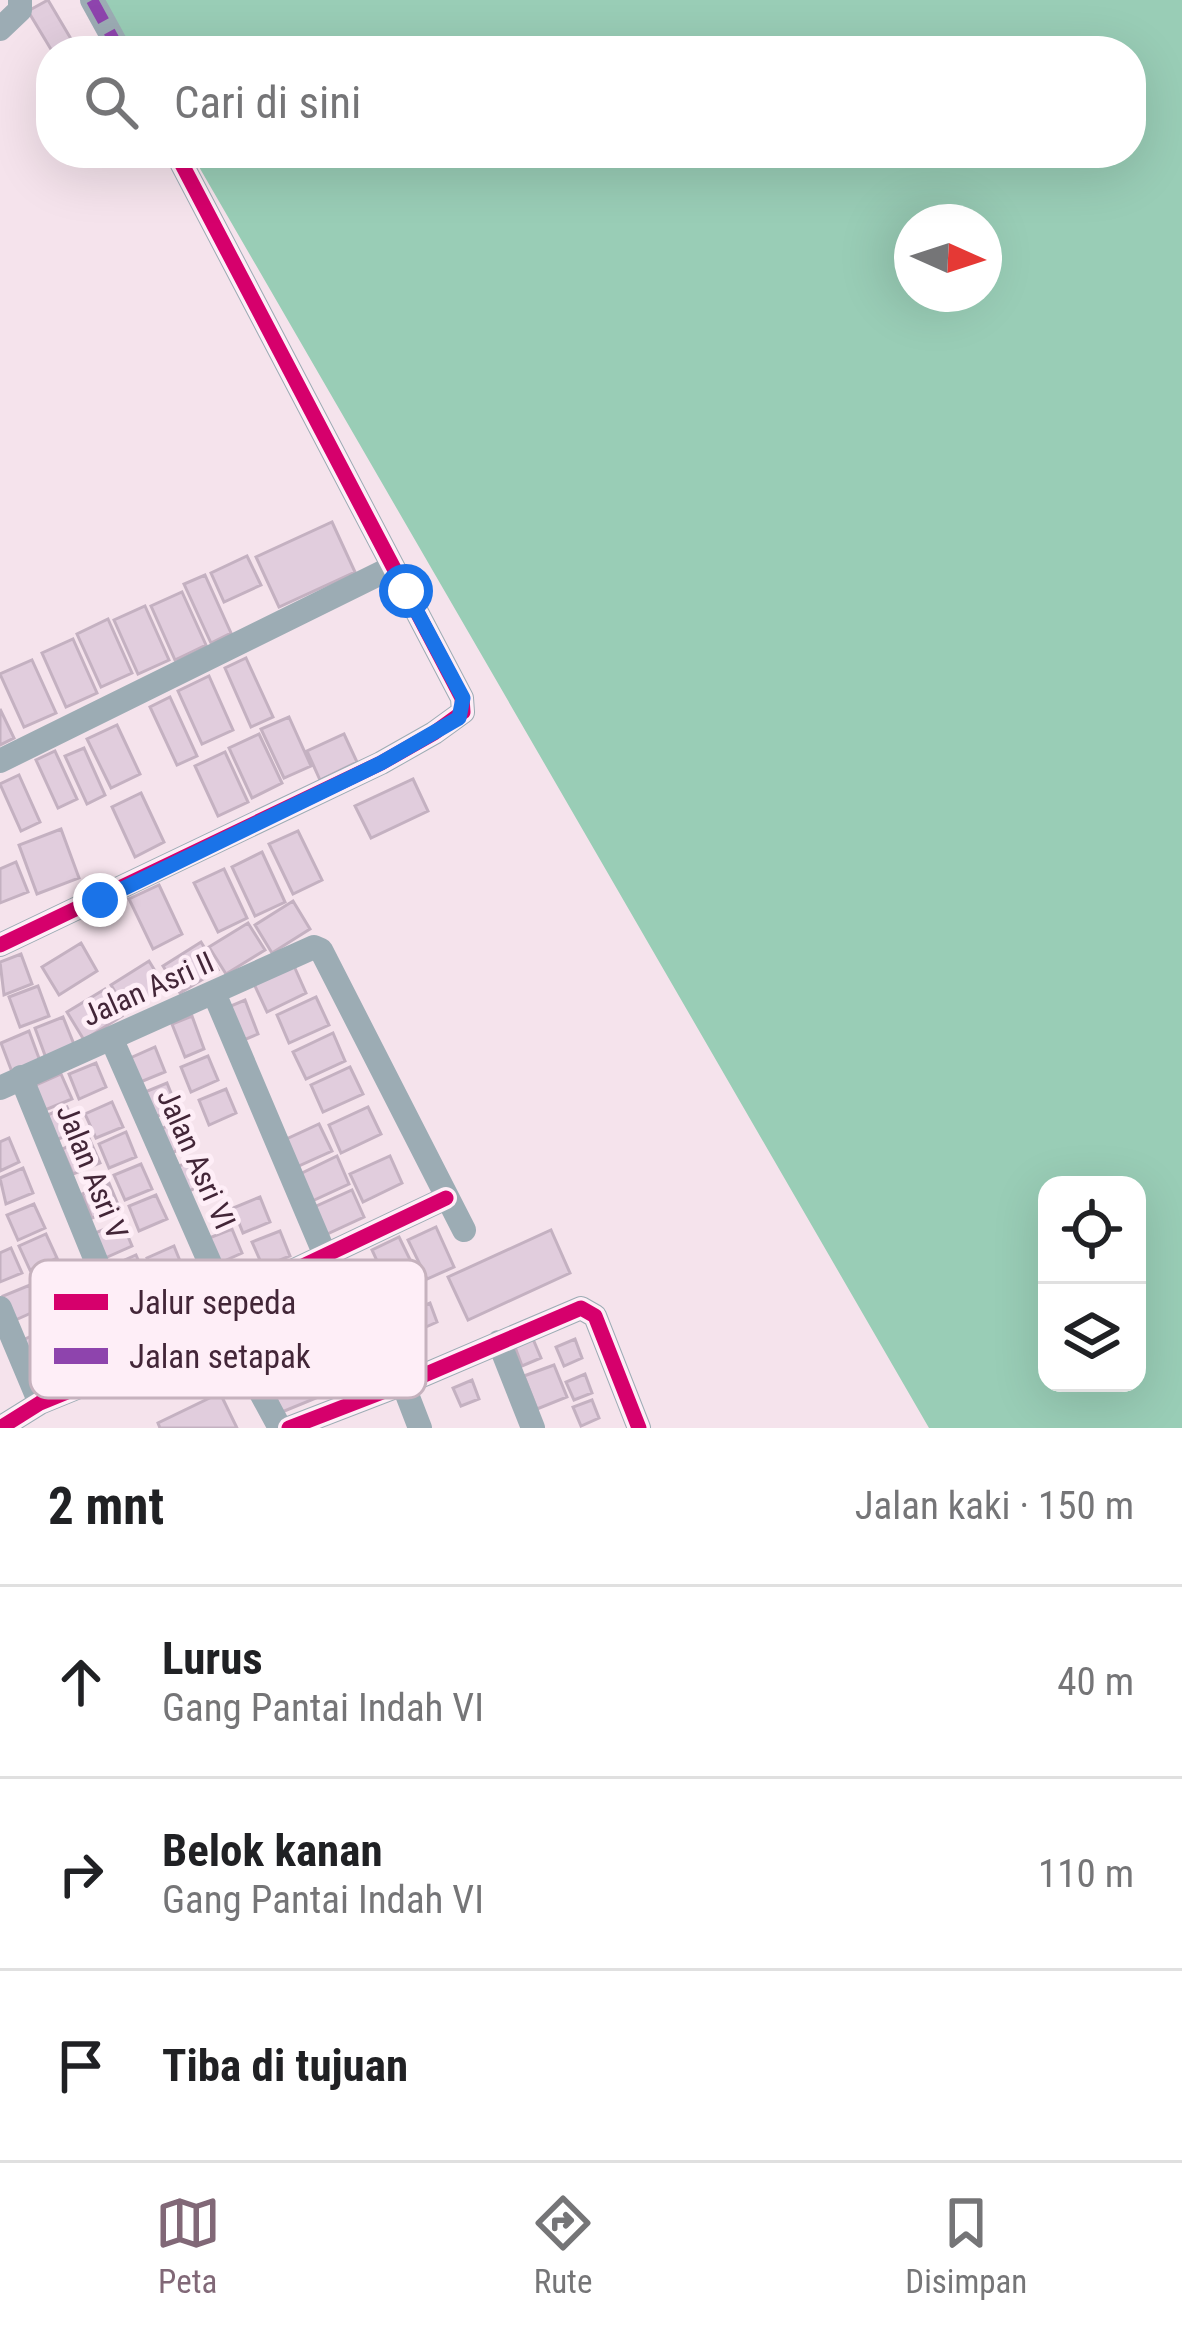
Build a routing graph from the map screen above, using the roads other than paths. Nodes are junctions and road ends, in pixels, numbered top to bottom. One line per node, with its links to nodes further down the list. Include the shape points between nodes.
1 (20, 0): 3 (street)
2 (92, 0): 4 (street)
3 (0, 29)
4 (112, 36)
5 (184, 168): 6 (street)
6 (391, 568): 7 (street); 8 (street, via 463,698 459,718)
7 (0, 761)
8 (0, 945)
9 (214, 993): 10 (street, Jalan Asri II); 12 (street, Jalan Asri II, via 304,949 321,950); 14 (street)
10 (112, 1040): 11 (street, Jalan Asri II); 16 (street, Jalan Asri VI)
11 (10, 1083): 15 (street, Jalan Asri V)
12 (446, 1198): 13 (street); 14 (street)
13 (464, 1231)
14 (325, 1255): 17 (street)
15 (91, 1260)
16 (202, 1260)
17 (315, 1260)
18 (0, 1307): 21 (street)
19 (499, 1342): 20 (street); 31 (street); 32 (street, via 587,1310)
20 (426, 1374)
21 (30, 1379)
22 (38, 1398): 27 (street)
23 (52, 1398): 27 (street)
24 (277, 1398): 28 (street, Jalan Asri VI)
25 (369, 1398): 28 (street)
26 (409, 1398): 30 (street)
27 (40, 1403): 29 (street)
28 (295, 1427)
29 (0, 1428)
30 (420, 1428)
31 (533, 1428)
32 (639, 1428)

